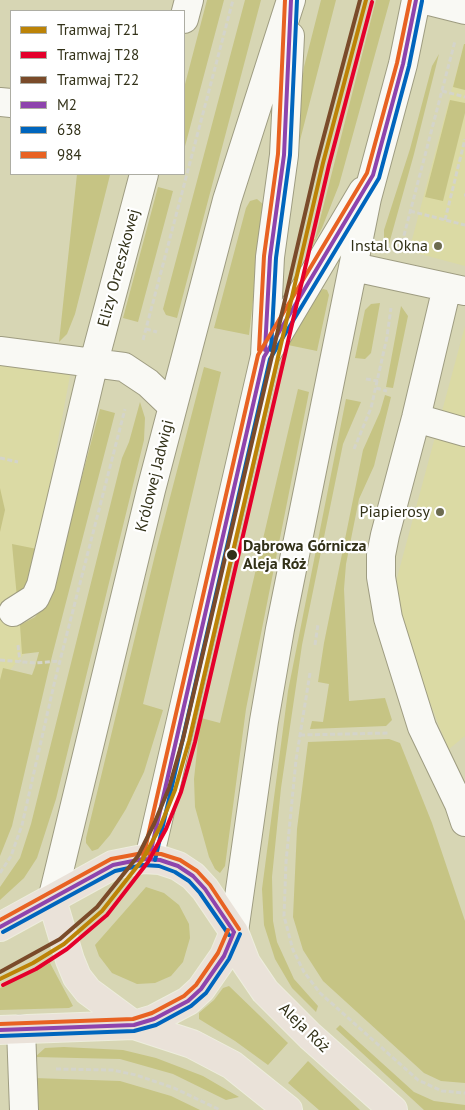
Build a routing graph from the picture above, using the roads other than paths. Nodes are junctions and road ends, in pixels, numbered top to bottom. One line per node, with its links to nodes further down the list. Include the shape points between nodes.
1 (189, 0): 6 (street)
2 (291, 0): 12 (street, via 284,156 269,263); 14 (street, Królowej Jadwigi, via 227,200)
3 (416, 0): 8 (street, via 403,64)
4 (425, 0): 5 (street)
5 (465, 10)
6 (185, 15)
7 (144, 175): 13 (street, Elizy Orzeszkowej)
8 (373, 175): 9 (street); 12 (street)
9 (354, 267): 10 (street); 22 (street, via 277,647)
10 (456, 289): 15 (street)
11 (0, 351): 13 (street)
12 (265, 356): 19 (street)
13 (94, 362): 14 (street, via 134,372); 17 (street, Elizy Orzeszkowej, via 41,585 35,598)
14 (172, 406): 20 (street, Królowej Jadwigi)
15 (416, 418): 16 (street); 18 (street, via 381,556 383,597 422,726)
16 (465, 432)
17 (14, 612)
18 (463, 809)
19 (149, 859): 20 (main road, via 113,865); 22 (main road, via 178,866 193,876)
20 (52, 900): 21 (main road); 23 (main road, via 77,977 88,991)
21 (0, 927)
22 (234, 932): 23 (main road, via 224,956 201,989 171,1011); 27 (main road, Aleja Róż, via 246,963 266,991 310,1036)
23 (134, 1025): 24 (main road); 26 (main road, via 218,1056 247,1075)
24 (10, 1029): 25 (street, via 23,1070)
25 (24, 1110)
26 (288, 1110)
27 (393, 1110)

